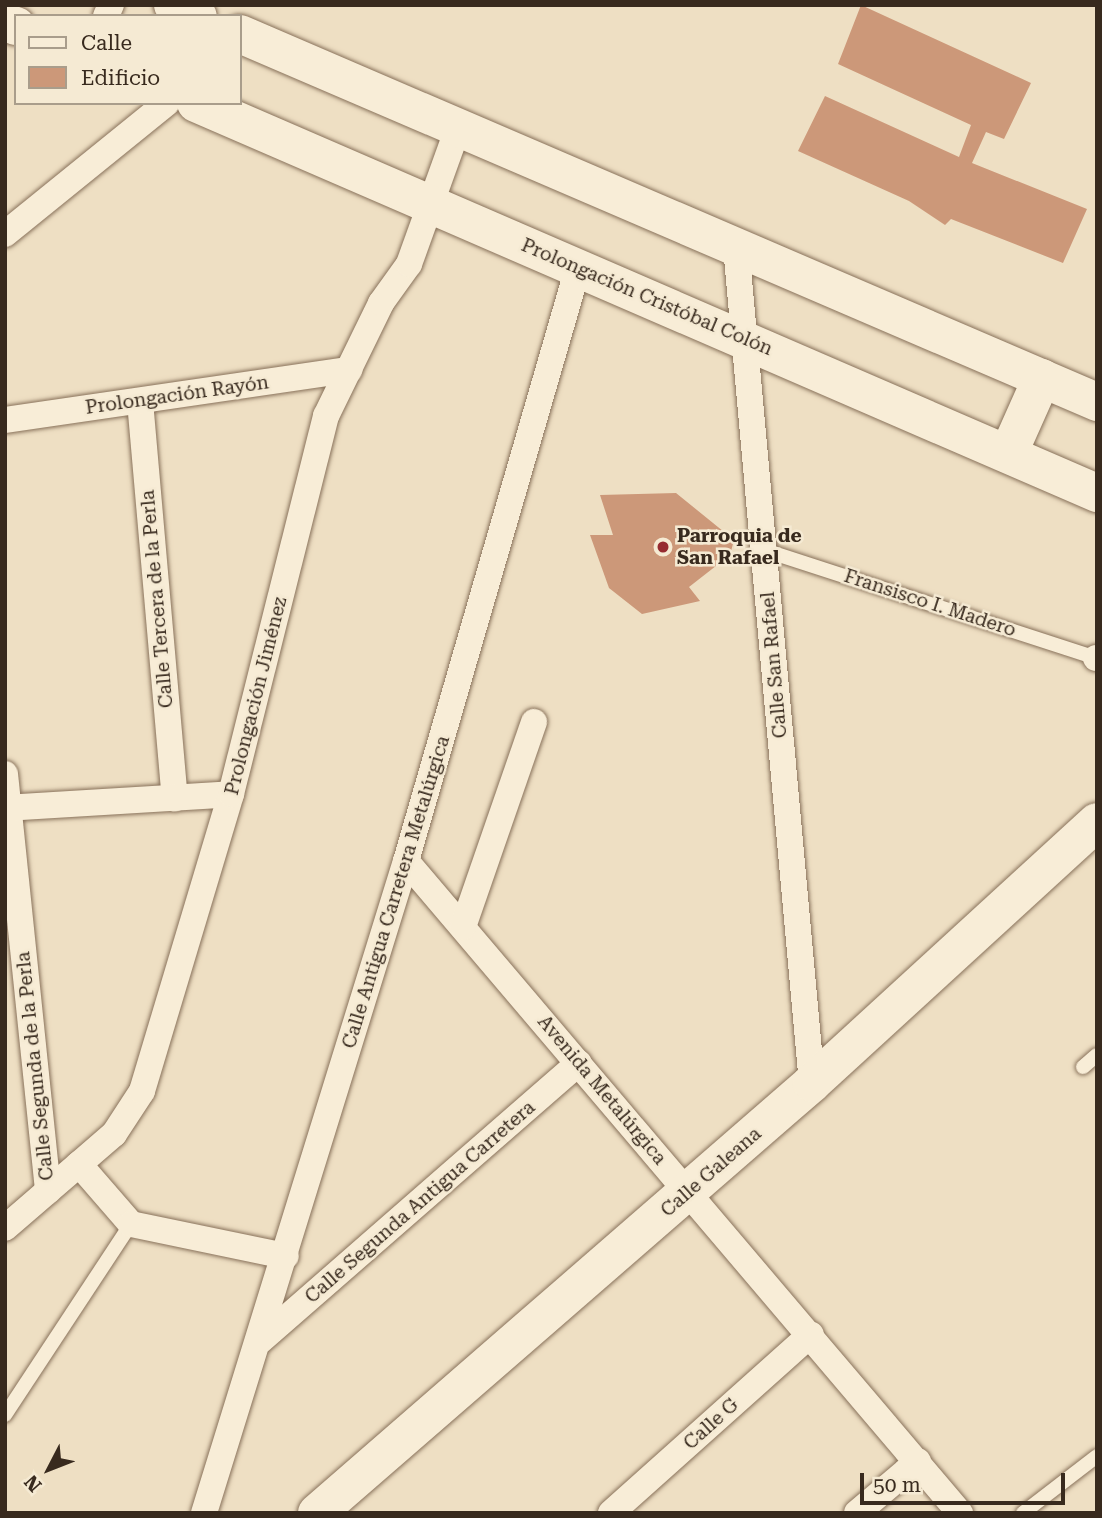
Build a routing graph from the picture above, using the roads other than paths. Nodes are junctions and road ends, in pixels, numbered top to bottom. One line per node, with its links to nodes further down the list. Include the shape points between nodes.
1 (173, 5): 2 (street)
2 (193, 14)
3 (242, 35): 6 (street)
4 (165, 105): 8 (street)
5 (201, 105): 7 (street, Prolongación Cristóbal Colón)
6 (458, 128): 7 (street, Prolongación Jiménez); 9 (street)
7 (431, 204): 10 (street, Prolongación Cristóbal Colón); 12 (street, Prolongación Jiménez, via 409,264 381,303)
8 (5, 234)
9 (736, 247): 11 (street, Calle San Rafael); 13 (street)
10 (578, 268): 11 (street, Prolongación Cristóbal Colón); 27 (street, Calle Antigua Carretera Metalúrgica)
11 (744, 340): 17 (street, Prolongación Cristóbal Colón); 19 (street, Calle San Rafael)
12 (349, 370): 14 (street, Prolongación Rayón); 23 (street, Prolongación Jiménez, via 326,416)
13 (1042, 379): 15 (street); 17 (street)
14 (140, 401): 16 (street, Prolongación Rayón); 24 (street, Calle Tercera de la Perla)
15 (1097, 402)
16 (5, 420)
17 (1009, 453): 18 (street, Prolongación Cristóbal Colón)
18 (1097, 493)
19 (764, 550): 20 (lane, Fransisco I. Madero); 32 (street, Calle San Rafael)
20 (1096, 658)
21 (534, 722): 28 (street)
22 (5, 774): 25 (street, Calle Segunda de la Perla)
23 (231, 794): 24 (street); 33 (street, Prolongación Jiménez, via 142,1091 114,1134)
24 (175, 798): 25 (street)
25 (7, 808): 34 (street, Calle Segunda de la Perla)
26 (1097, 822): 32 (street, Calle Galeana)
27 (406, 861): 28 (street, Avenida Metalúrgica); 38 (street, Calle Antigua Carretera Metalúrgica)
28 (463, 928): 30 (street, Avenida Metalúrgica)
29 (1097, 1055): 31 (lane)
30 (579, 1063): 35 (street, Avenida Metalúrgica); 40 (street, Calle Segunda Antigua Carretera)
31 (1083, 1067)
32 (812, 1083): 35 (street, Calle Galeana)
33 (79, 1164): 34 (street, Prolongación Jiménez); 36 (street)
34 (48, 1191): 37 (street, Prolongación Jiménez)
35 (688, 1191): 39 (street, Avenida Metalúrgica); 44 (street, Calle Galeana)
36 (131, 1224): 38 (street); 41 (lane)
37 (5, 1228)
38 (286, 1256): 40 (street, Calle Antigua Carretera Metalúrgica)
39 (811, 1334): 43 (street, Avenida Metalúrgica); 46 (street, Calle G)
40 (260, 1341): 45 (street, Calle Antigua Carretera Metalúrgica)
41 (5, 1415)
42 (1097, 1456): 49 (lane)
43 (918, 1461): 47 (street); 48 (street, Avenida Metalúrgica)
44 (319, 1512)
45 (204, 1513)
46 (611, 1513)
47 (857, 1513)
48 (960, 1513)
49 (1023, 1513)

